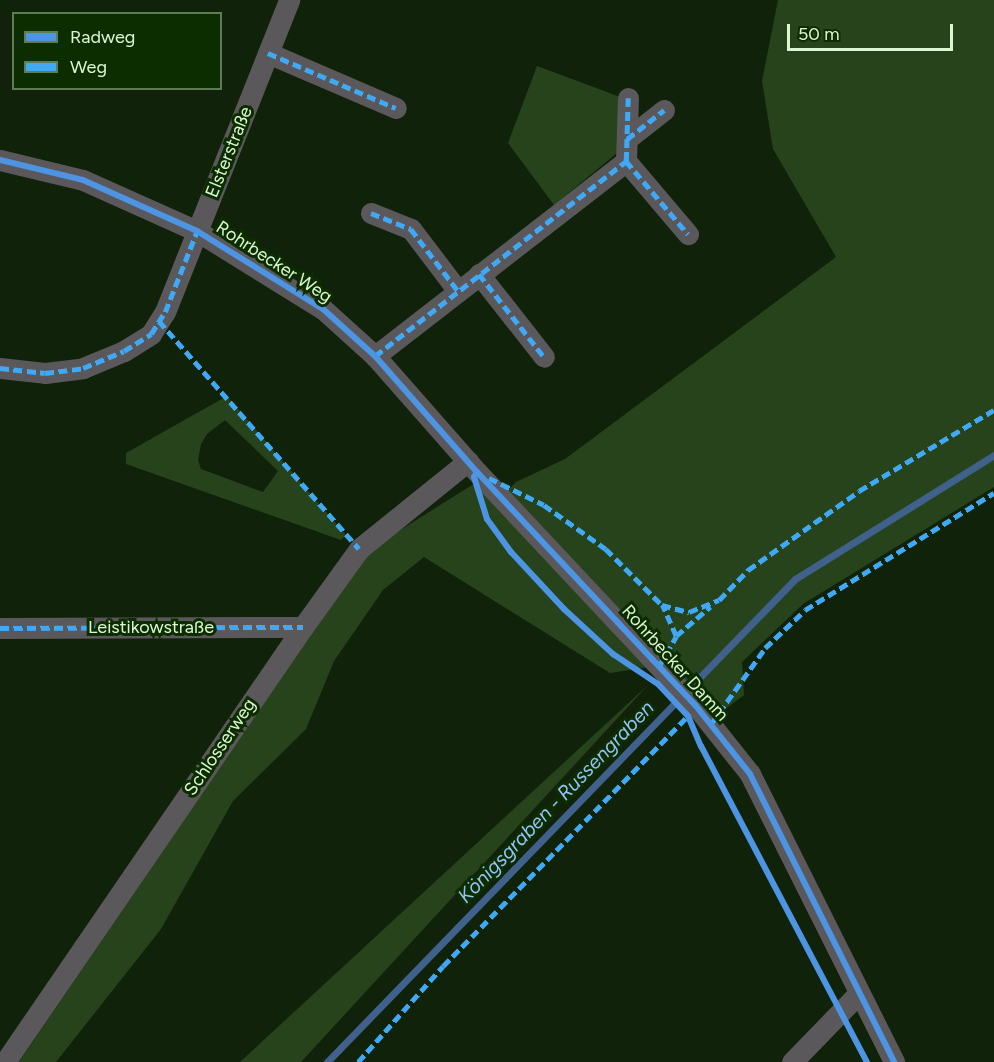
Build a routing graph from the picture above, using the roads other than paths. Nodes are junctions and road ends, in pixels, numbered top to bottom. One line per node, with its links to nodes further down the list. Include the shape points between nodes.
1 (289, 0): 2 (street, Elsterstraße)
2 (268, 53): 4 (street); 10 (street, Elsterstraße)
3 (628, 98): 6 (street)
4 (396, 108)
5 (664, 110): 6 (street)
6 (627, 139): 8 (street)
7 (0, 160): 10 (street, Rohrbecker Weg, via 83,180)
8 (626, 160): 11 (street); 12 (street)
9 (372, 213): 13 (street, via 411,229)
10 (198, 231): 14 (street, Rohrbecker Weg, via 323,309); 16 (street, Elsterstraße, via 165,312 151,334 124,351 83,368 45,373)
11 (688, 234)
12 (480, 274): 13 (street); 15 (street)
13 (458, 291): 14 (street)
14 (375, 357): 17 (street, Rohrbecker Weg)
15 (543, 357)
16 (0, 368)
17 (472, 467): 18 (street, Schlosserweg, via 359,549); 20 (street, Rohrbecker Damm, via 696,706 750,774)
18 (303, 627): 19 (street, Leistikowstraße); 21 (street, Schlosserweg)
19 (0, 628)
20 (859, 993): 22 (street); 23 (street, Rohrbecker Damm)
21 (5, 1062)
22 (792, 1062)
23 (894, 1062)

